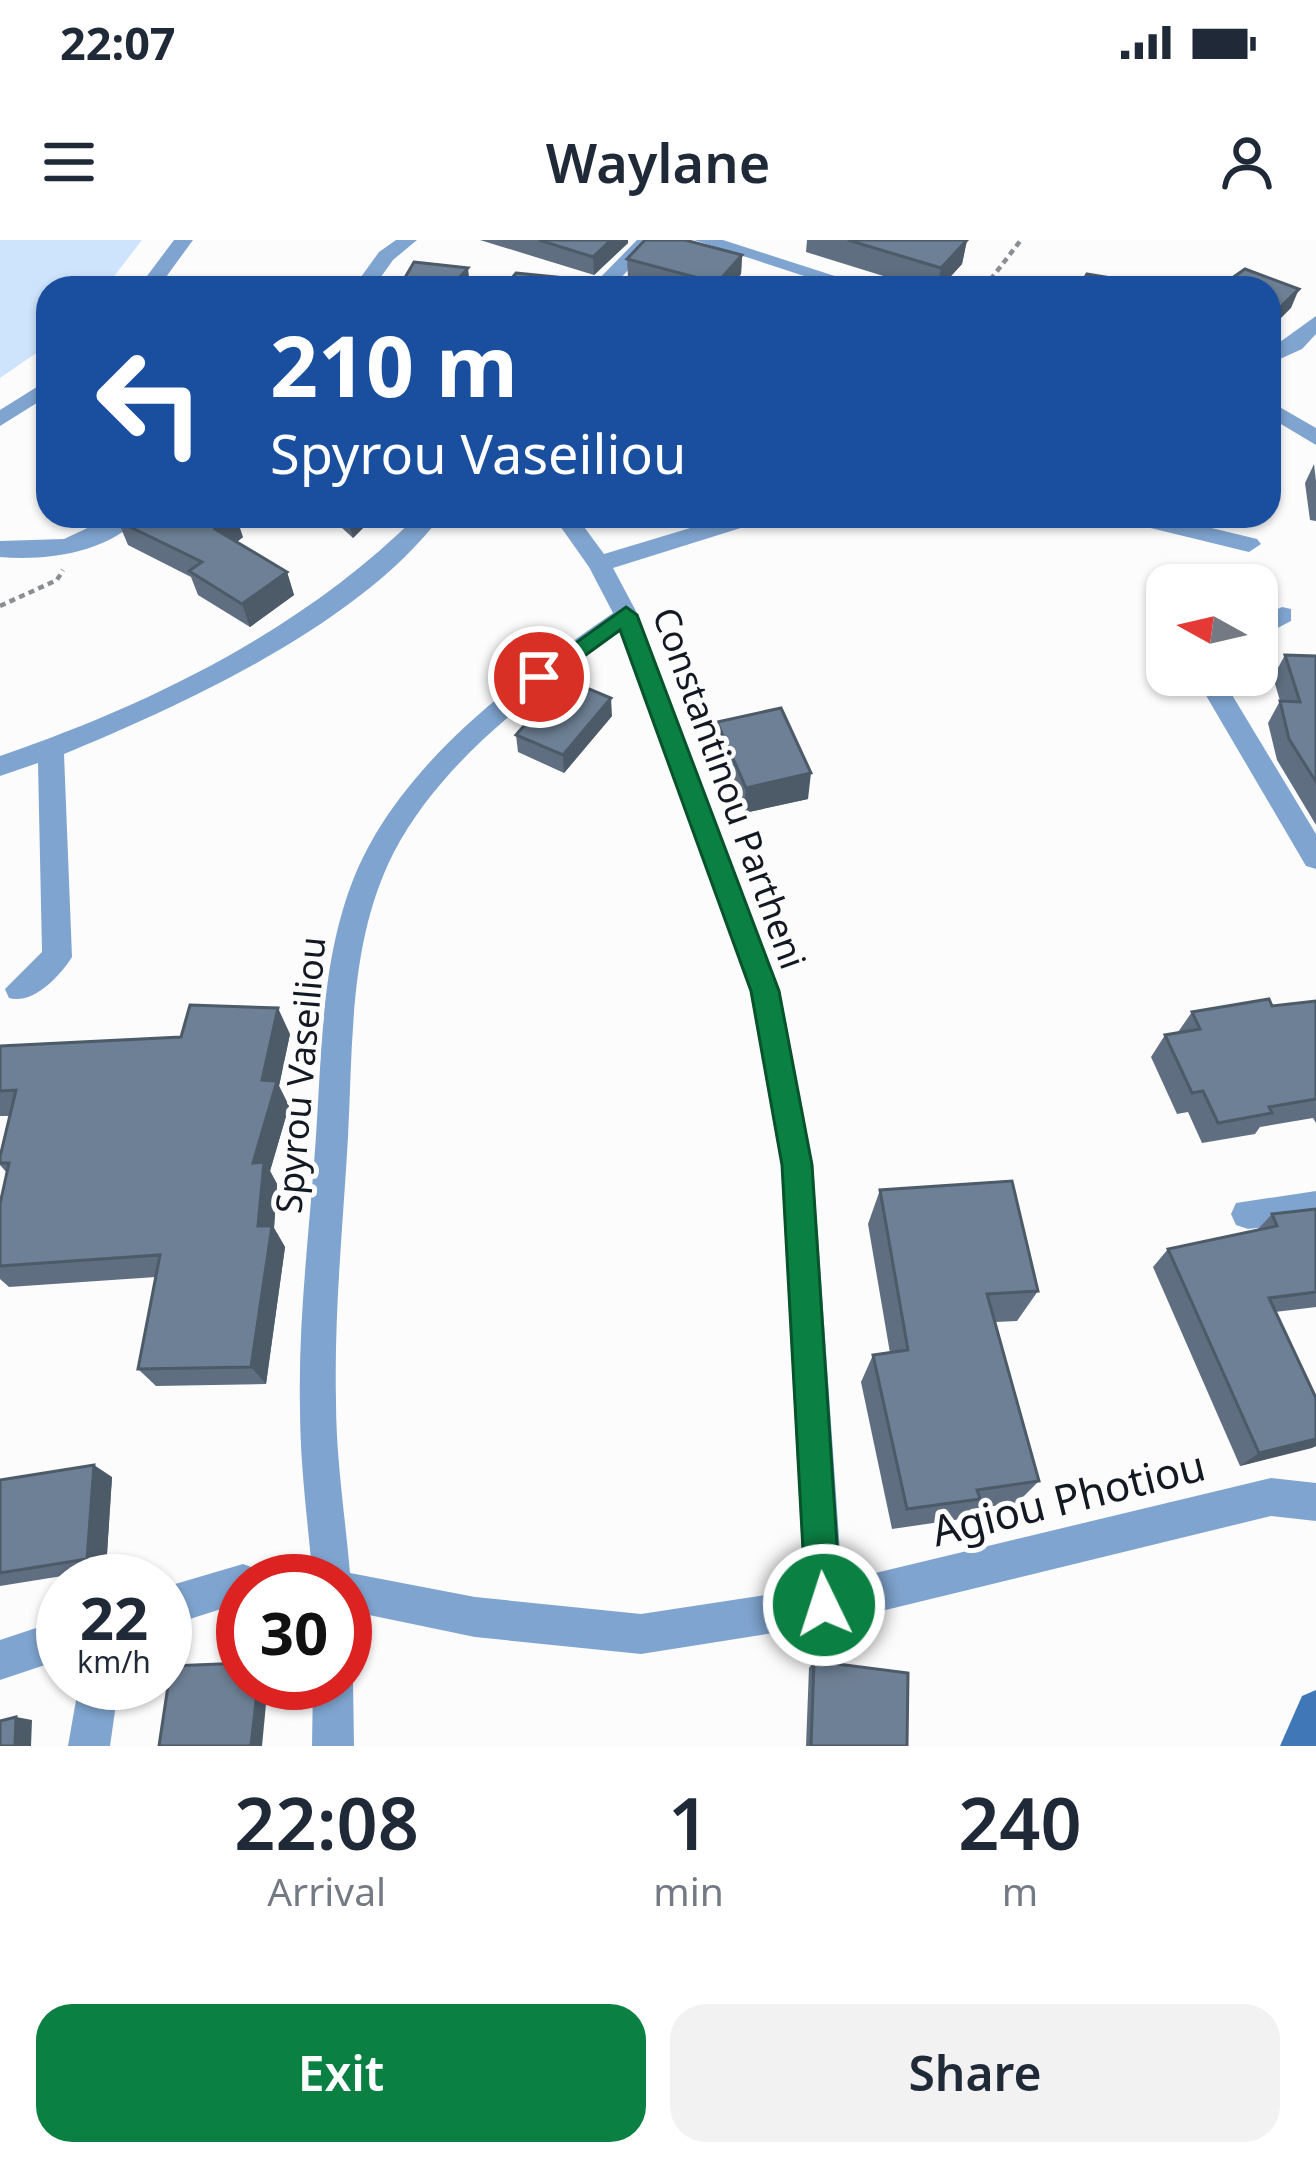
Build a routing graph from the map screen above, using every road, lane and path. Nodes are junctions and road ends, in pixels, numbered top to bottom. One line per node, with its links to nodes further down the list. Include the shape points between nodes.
1 (184, 240): 6 (street)
2 (408, 240): 7 (street)
3 (648, 240): 8 (street)
4 (703, 240): 9 (street)
5 (1021, 240): 10 (path)
6 (157, 276)
7 (372, 276)
8 (612, 276)
9 (816, 276)
10 (993, 276)
11 (1316, 322): 12 (street)
12 (1281, 352)
13 (36, 394): 15 (street)
14 (1281, 415): 16 (street)
15 (0, 420)
16 (1316, 438)
17 (109, 528): 23 (street)
18 (420, 528): 31 (street, via 265,648)
19 (572, 528): 25 (street, Constantinou Partheni)
20 (716, 528): 25 (street)
21 (1181, 528): 22 (street)
22 (1249, 544)
23 (74, 548): 24 (street); 26 (path, via 57,580)
24 (0, 549)
25 (598, 564): 27 (street, Constantinou Partheni)
26 (0, 606)
27 (626, 615): 38 (street, Spyrou Vaseiliou, via 485,724 386,840 360,892 342,966 320,1331); 40 (street, Constantinou Partheni, via 765,991 797,1165)
28 (1282, 616): 29 (street)
29 (1278, 618)
30 (1220, 696): 33 (street)
31 (51, 750): 32 (street); 34 (street, via 57,957)
32 (0, 766)
33 (1316, 858)
34 (20, 989)
35 (1316, 1206): 36 (street)
36 (1248, 1214)
37 (1316, 1502): 40 (street, Agiou Photiou, via 1271,1497)
38 (329, 1554)
39 (372, 1596): 40 (street, Agiou Photiou, via 476,1617 641,1634)
40 (824, 1605)
41 (36, 1649): 42 (street)
42 (0, 1660)
43 (95, 1710): 46 (street)
44 (333, 1710): 47 (street)
45 (1316, 1710): 48 (main road)
46 (89, 1746)
47 (333, 1746)
48 (1301, 1746)

